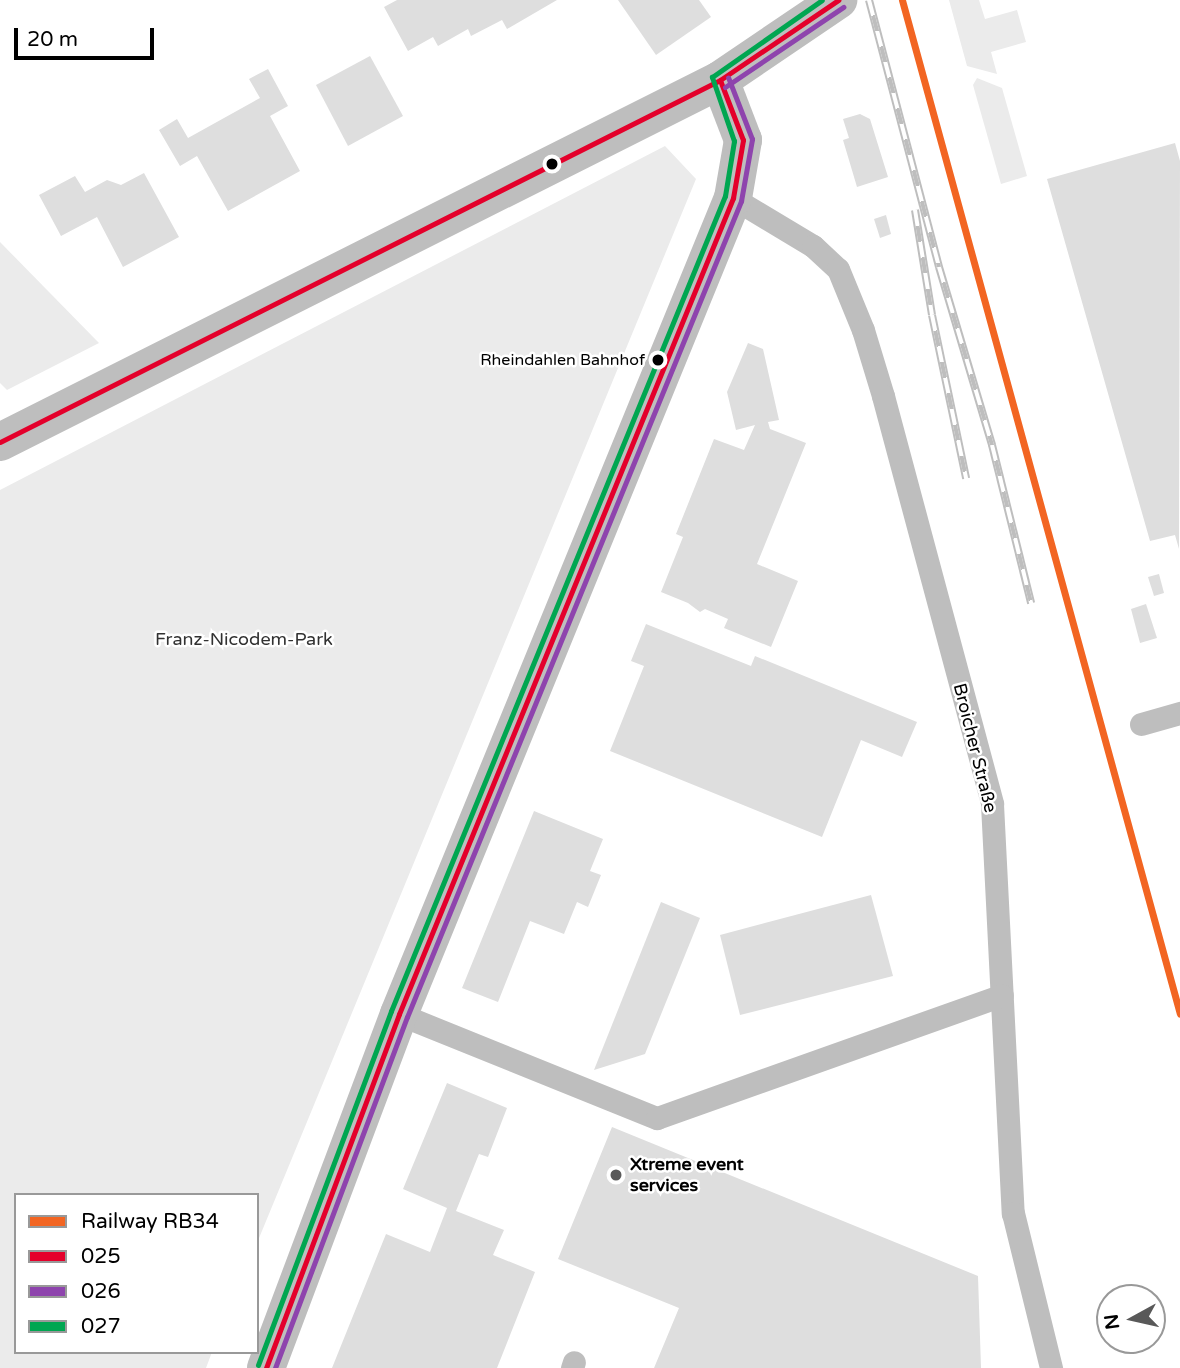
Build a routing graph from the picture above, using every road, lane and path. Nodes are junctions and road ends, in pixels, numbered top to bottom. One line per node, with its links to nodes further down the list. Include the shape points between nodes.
1 (838, 0): 2 (street)
2 (720, 80): 3 (street, via 743,141); 4 (street)
3 (733, 198): 7 (lane, Broicher Straße, via 826,256 838,269 863,330 992,804); 8 (street)
4 (0, 442)
5 (1180, 713): 6 (lane)
6 (1140, 724)
7 (1002, 995): 8 (lane, via 657,1118); 10 (lane, Broicher Straße, via 1013,1213)
8 (399, 1014): 9 (street)
9 (266, 1368)
10 (1051, 1368)

